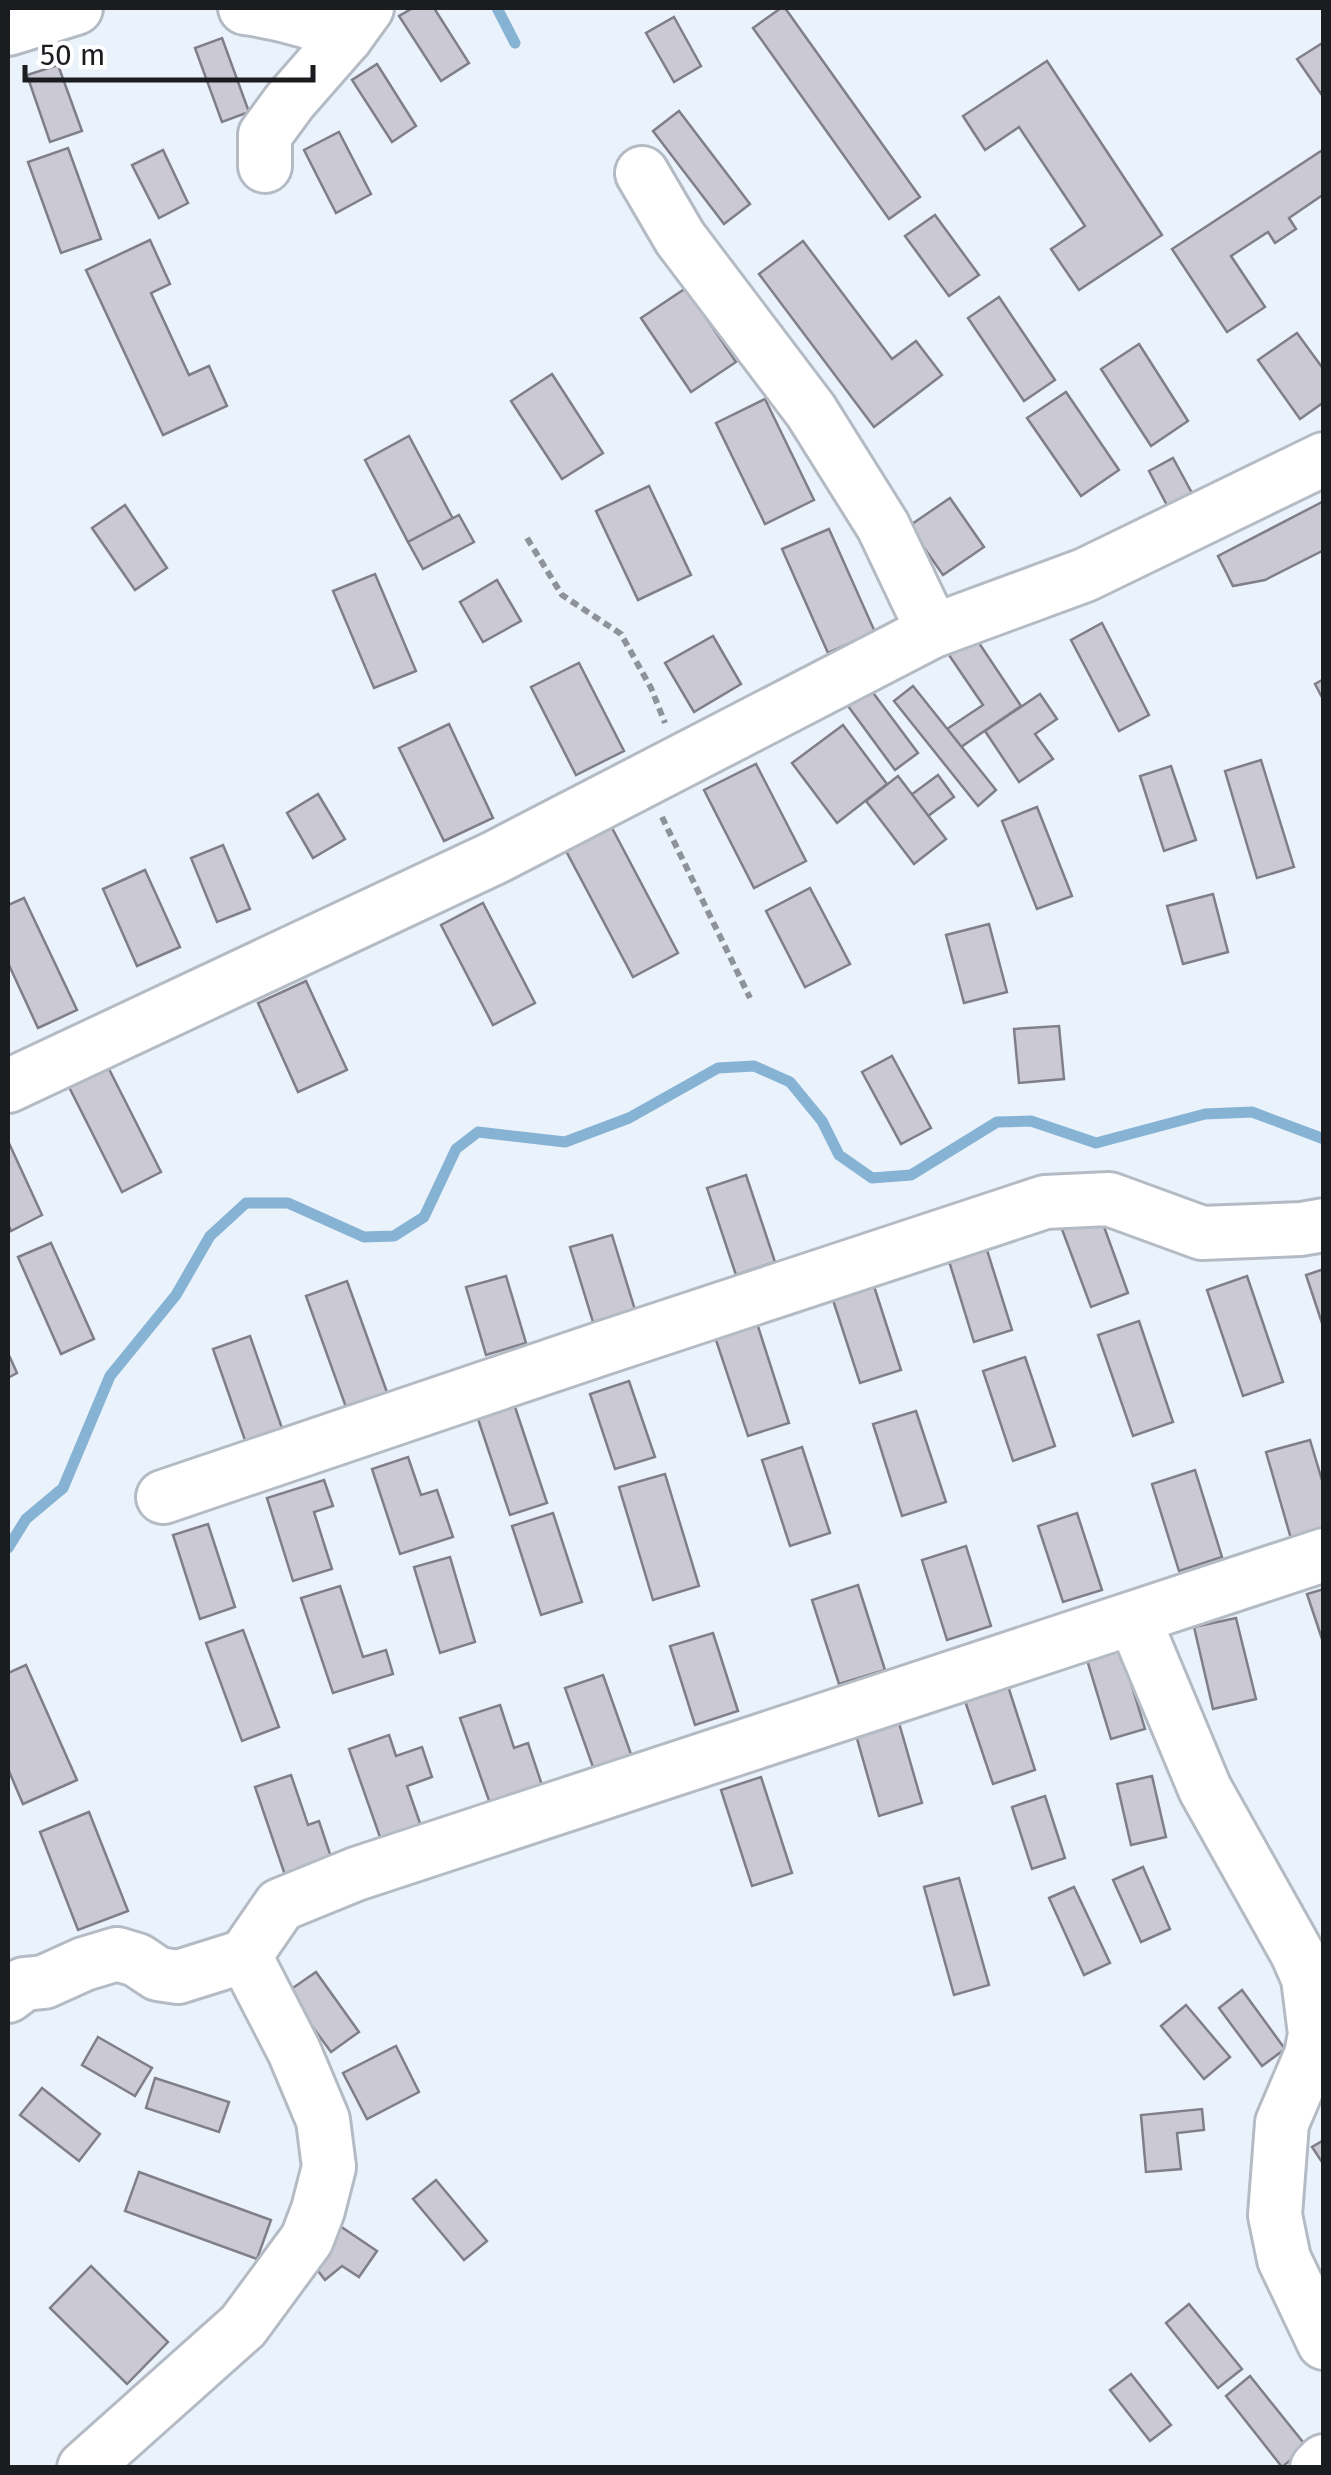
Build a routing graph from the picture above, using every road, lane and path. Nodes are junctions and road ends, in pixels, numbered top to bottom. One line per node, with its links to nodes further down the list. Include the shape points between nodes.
1 (76, 8): 4 (street)
2 (245, 8): 3 (street, via 323,26)
3 (357, 22): 5 (street, via 265,136)
4 (8, 29)
5 (265, 166)
6 (642, 173): 9 (street, via 680,238 811,411 883,526)
7 (1324, 459): 9 (street, via 1086,575)
8 (527, 538): 10 (path, via 562,595 621,634 651,688)
9 (933, 631): 10 (street)
10 (663, 770): 11 (path); 12 (street, via 494,858)
11 (750, 998)
12 (8, 1086)
13 (1324, 1224): 14 (street, via 1202,1232 1108,1199 1045,1202)
14 (163, 1497)
15 (1324, 1556): 16 (street)
16 (1134, 1619): 17 (street, via 356,1874 280,1904); 19 (street, via 1205,1790 1308,1978 1313,2045 1282,2123 1274,2215 1284,2259)
17 (245, 1956): 18 (street, via 178,1977 116,1954 24,1984); 21 (street, via 323,2120 328,2167 318,2210 307,2239 243,2326)
18 (8, 1996)
19 (1324, 2343)
20 (1324, 2461): 22 (street)
21 (84, 2468)
22 (1317, 2468)

